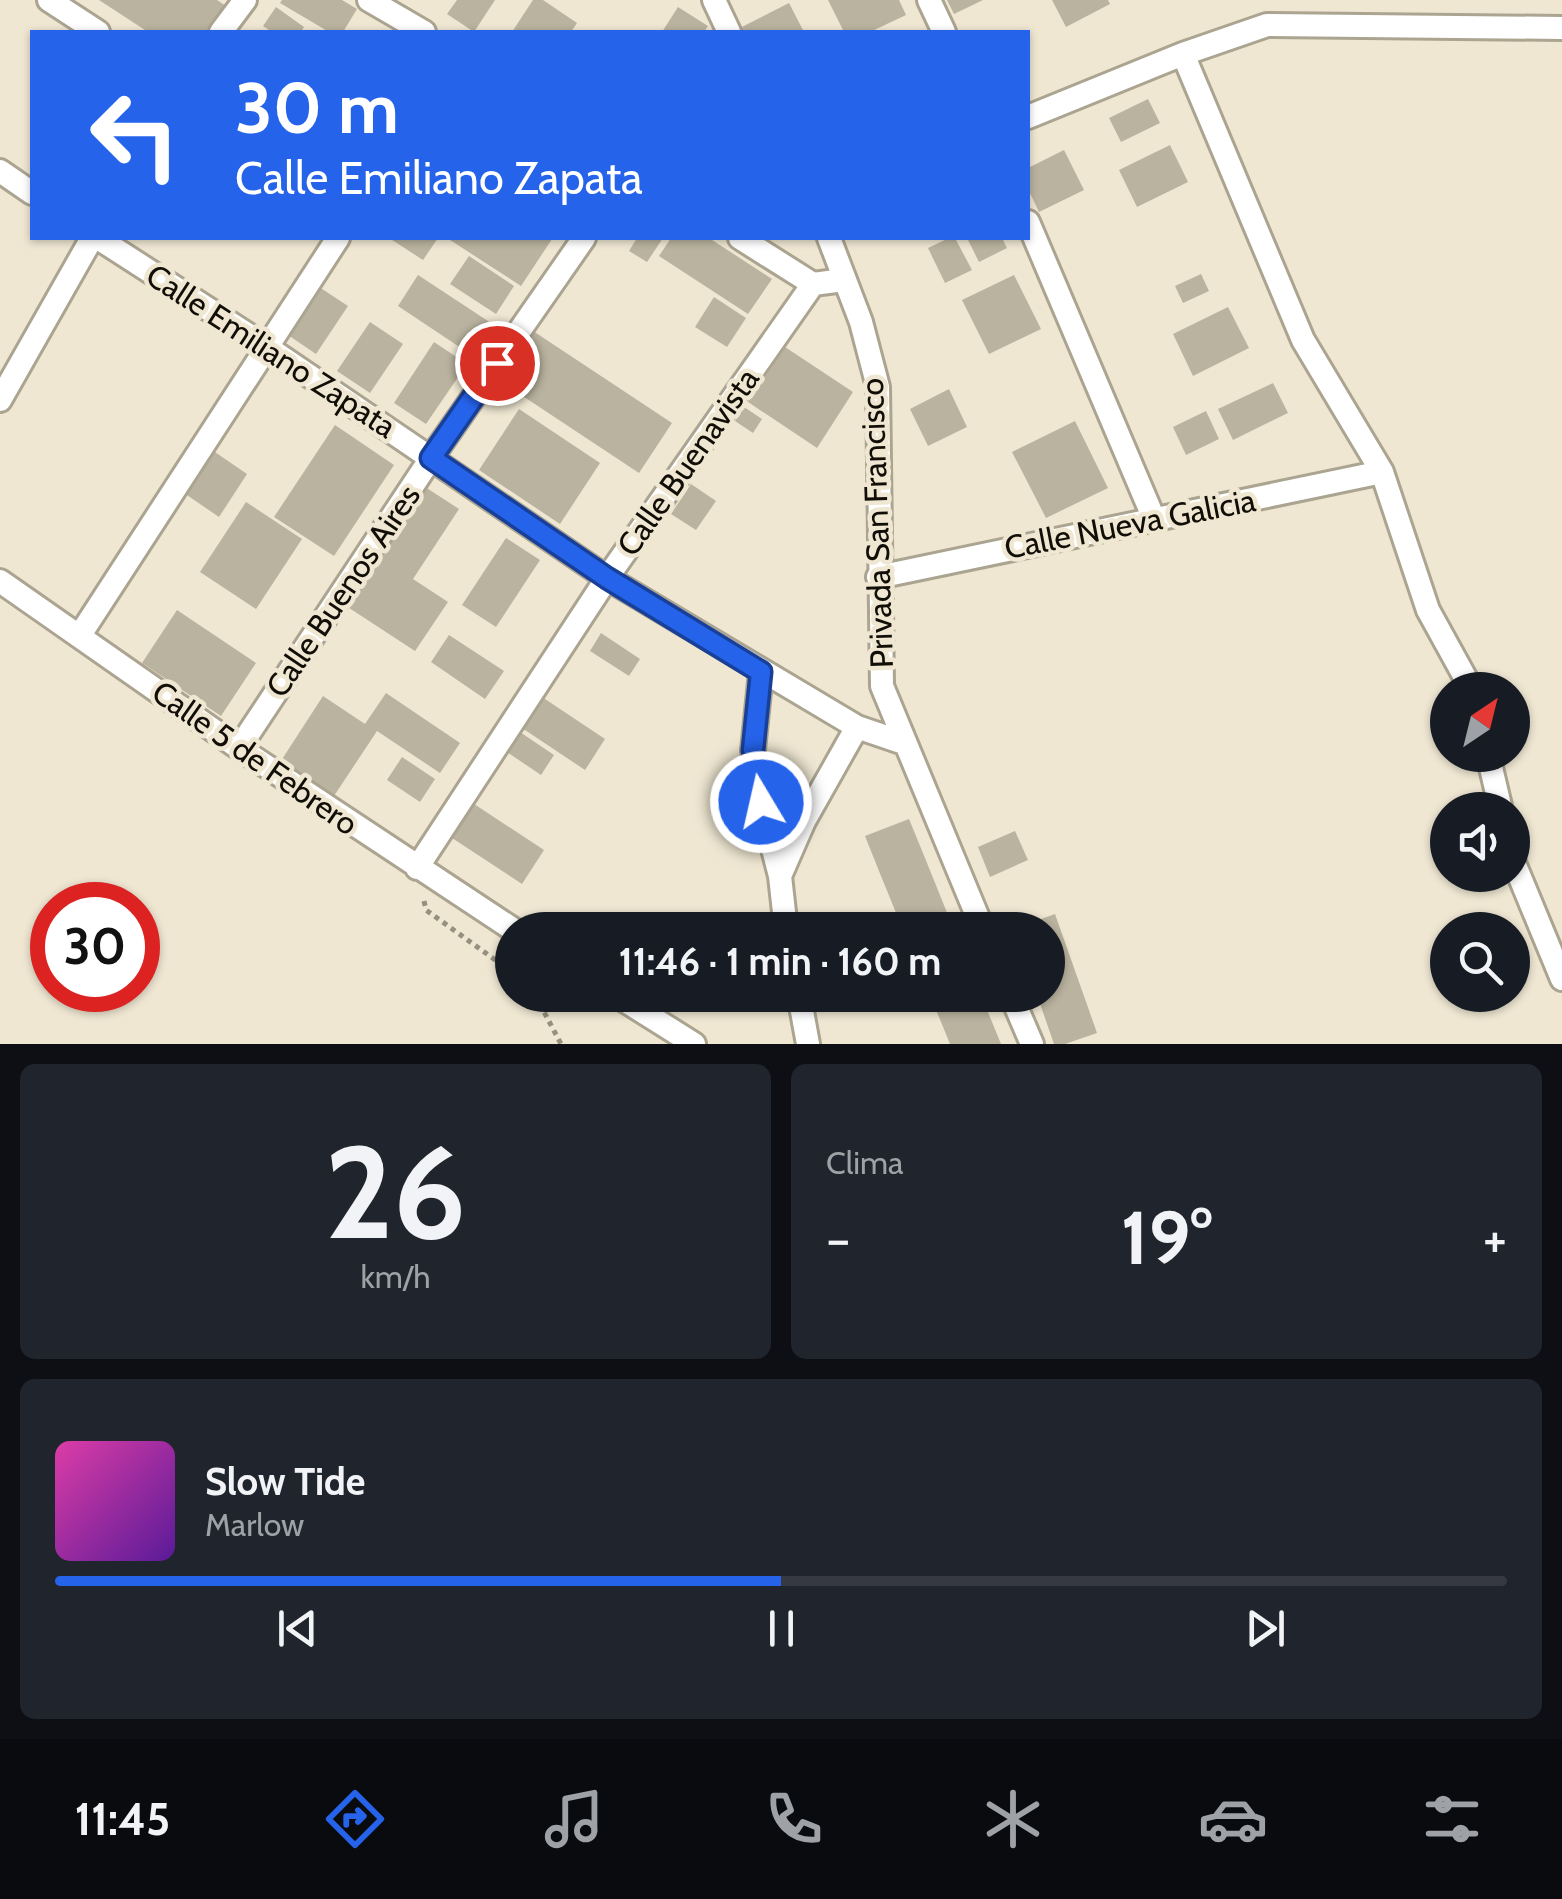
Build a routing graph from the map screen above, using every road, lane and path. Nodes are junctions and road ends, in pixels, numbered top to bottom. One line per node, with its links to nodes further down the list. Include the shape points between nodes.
1 (49, 0): 7 (street)
2 (245, 0): 8 (street)
3 (370, 0): 9 (street)
4 (714, 0): 10 (street)
5 (929, 0): 11 (street)
6 (1562, 28): 12 (street, via 1266,25)
7 (95, 30)
8 (222, 30)
9 (421, 30)
10 (728, 30)
11 (943, 30)
12 (1183, 54): 13 (street); 29 (street, via 1302,340)
13 (1030, 116)
14 (0, 171): 15 (street)
15 (30, 192)
16 (1030, 227): 30 (street)
17 (94, 240): 26 (street)
18 (98, 240): 25 (street, Calle Emiliano Zapata)
19 (337, 240): 25 (street)
20 (583, 240): 28 (street, Calle Buenos Aires)
21 (743, 240): 24 (street)
22 (829, 240): 23 (street, Privada San Francisco)
23 (844, 280): 24 (street); 31 (street, Privada San Francisco, via 878,387)
24 (814, 284): 32 (street, Calle Buenavista)
25 (267, 346): 28 (street, Calle Emiliano Zapata); 34 (street)
26 (7, 373): 27 (street)
27 (0, 400)
28 (431, 458): 32 (street, Calle Emiliano Zapata); 39 (street, Calle Buenos Aires)
29 (1382, 472): 30 (street, Calle Nueva Galicia); 36 (street, via 1428,610)
30 (1154, 519): 31 (street, Calle Nueva Galicia)
31 (878, 577): 38 (street, Privada San Francisco, via 882,686)
32 (607, 578): 35 (street, Calle Emiliano Zapata); 40 (street, Calle Buenavista)
33 (0, 581): 34 (street, Calle 5 de Febrero)
34 (80, 636): 39 (street, Calle 5 de Febrero)
35 (761, 672): 37 (street, Calle Emiliano Zapata); 41 (street, via 753,750)
36 (1462, 672)
37 (856, 726): 38 (street, Calle Emiliano Zapata); 41 (street)
38 (904, 743): 44 (street, Privada San Francisco)
39 (238, 748): 40 (street, Calle 5 de Febrero)
40 (417, 868): 45 (street, Calle 5 de Febrero); 46 (path, via 426,910)
41 (780, 876): 43 (street)
42 (1526, 892): 47 (street)
43 (784, 912)
44 (975, 912)
45 (495, 918)
46 (495, 960)
47 (1562, 979)
48 (544, 1012): 52 (path)
49 (643, 1012): 53 (street)
50 (801, 1012): 54 (street)
51 (1018, 1012): 55 (street)
52 (561, 1044)
53 (694, 1044)
54 (808, 1044)
55 (1032, 1044)

